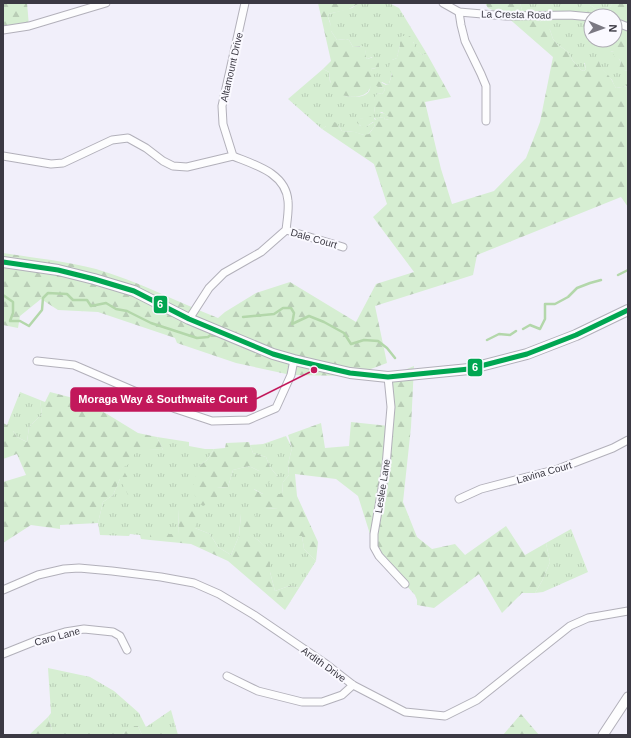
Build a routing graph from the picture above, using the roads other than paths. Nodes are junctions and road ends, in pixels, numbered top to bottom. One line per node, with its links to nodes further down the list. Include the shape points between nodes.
1 (106, 3): 6 (street, via 29,26)
2 (245, 3): 9 (street, Altamount Drive, via 222,106 223,124)
3 (443, 3): 4 (street, La Cresta Road)
4 (459, 12): 5 (street, La Cresta Road, via 506,16); 7 (street, via 465,41 486,86)
5 (583, 16)
6 (3, 30)
7 (486, 120)
8 (3, 156): 9 (street, via 50,164 63,163 112,140 128,138 173,166 187,167)
9 (233, 156): 10 (street, via 266,170 286,189)
10 (286, 230): 11 (street, Dale Court); 14 (street, via 261,252 224,273 209,288)
11 (343, 246)
12 (3, 262): 14 (main road, via 58,270 134,291)
13 (628, 310): 17 (main road, via 576,335 527,354 469,369)
14 (189, 319): 16 (main road, via 273,354)
15 (37, 360): 16 (street, via 74,364 169,406 212,421 248,420 276,408 291,375)
16 (294, 360): 17 (main road, via 350,373)
17 (388, 377): 20 (street, Leslee Lane, via 391,407 386,466 374,547)
18 (628, 440): 19 (street, Lavina Court, via 558,469 481,489)
19 (459, 499)
20 (405, 584)
21 (3, 590): 26 (street, Ardith Drive, via 38,576 79,568 112,570 194,583 219,594 254,615)
22 (628, 611): 26 (street, Ardith Drive, via 588,618 570,626 477,700 445,716 405,712)
23 (127, 650): 24 (street, Caro Lane, via 120,636 113,632 84,629 38,640)
24 (3, 654)
25 (227, 676): 26 (street, via 258,691 302,702 322,702 342,695)
26 (353, 685)
27 (628, 697): 28 (street)
28 (603, 735)

